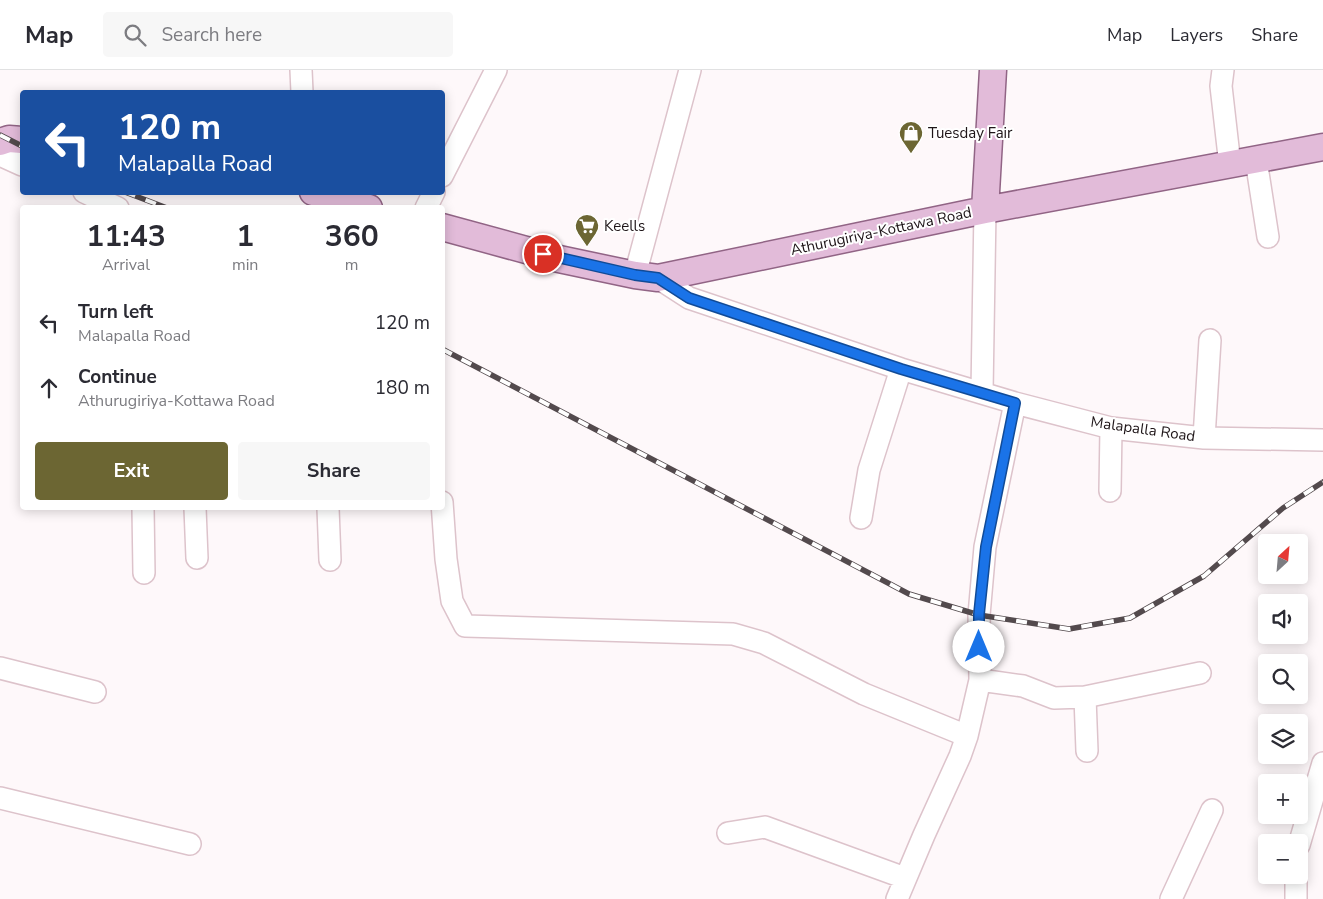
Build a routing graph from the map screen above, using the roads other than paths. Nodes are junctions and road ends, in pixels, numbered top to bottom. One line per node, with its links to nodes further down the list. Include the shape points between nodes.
1 (301, 70): 6 (street)
2 (496, 70): 16 (street)
3 (690, 70): 24 (street)
4 (993, 70): 21 (main road)
5 (1223, 70): 15 (street, via 1221,86)
6 (302, 90)
7 (0, 126): 8 (street)
8 (20, 138)
9 (20, 139): 10 (main road)
10 (0, 142)
11 (1323, 147): 13 (main road, Athurugiriya-Kottawa Road)
12 (0, 155): 14 (street)
13 (1256, 160): 15 (main road, Athurugiriya-Kottawa Road); 23 (street)
14 (20, 164)
15 (1230, 165): 21 (main road, Athurugiriya-Kottawa Road)
16 (445, 170)
17 (90, 195): 19 (street)
18 (323, 195): 20 (main road)
19 (112, 205)
20 (358, 205)
21 (985, 210): 24 (main road, Athurugiriya-Kottawa Road); 27 (street)
22 (445, 228): 24 (main road, Athurugiriya-Kottawa Road, via 559,259)
23 (1268, 237)
24 (646, 276): 26 (street, Malapalla Road, via 689,298)
25 (1210, 340): 30 (street)
26 (901, 369): 27 (street, Malapalla Road); 37 (street, via 869,470)
27 (982, 392): 28 (street, Malapalla Road)
28 (1015, 403): 29 (street, Malapalla Road); 43 (street, via 986,547 979,614)
29 (1111, 428): 30 (street, Malapalla Road); 32 (street)
30 (1204, 438): 31 (street, Malapalla Road)
31 (1323, 440)
32 (1110, 491)
33 (142, 510): 40 (street)
34 (195, 510): 38 (street)
35 (328, 510): 39 (street)
36 (443, 510): 46 (street, via 452,601 466,626 734,634 764,643 864,694)
37 (861, 518)
38 (197, 558)
39 (330, 560)
40 (144, 573)
41 (0, 668): 44 (street)
42 (1200, 673): 45 (street)
43 (980, 680): 45 (street, via 1023,686 1054,698); 46 (street)
44 (95, 692)
45 (1085, 697): 47 (street)
46 (967, 736): 54 (street)
47 (1087, 751)
48 (1323, 763): 52 (street)
49 (0, 798): 53 (street)
50 (1212, 810): 57 (street)
51 (728, 833): 54 (street, via 765,827)
52 (1302, 834)
53 (190, 844)
54 (905, 878): 56 (street)
55 (1296, 884): 58 (street)
56 (897, 899)
57 (1171, 899)
58 (1296, 899)

